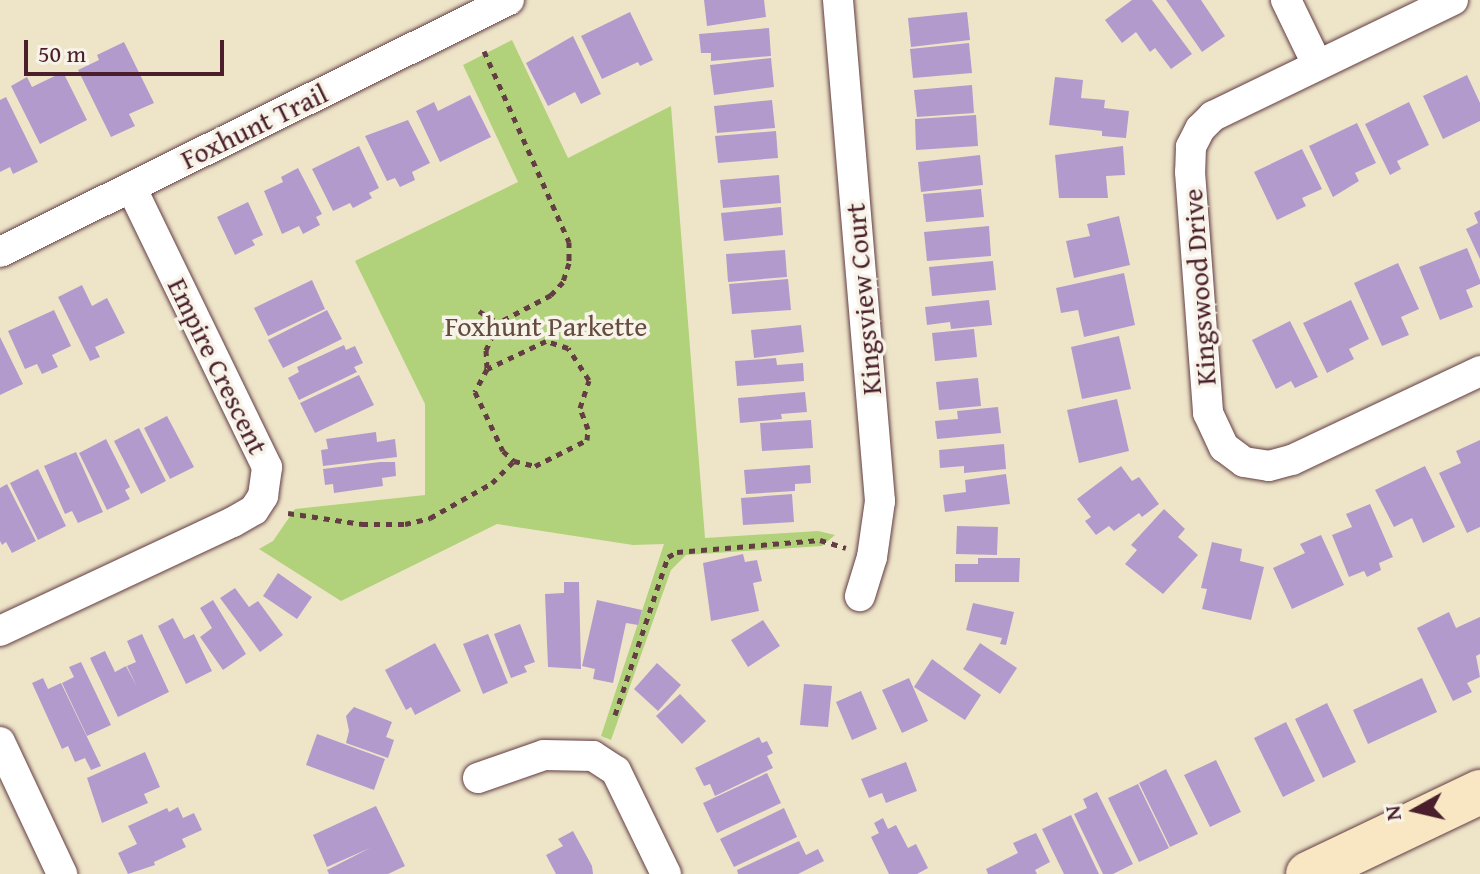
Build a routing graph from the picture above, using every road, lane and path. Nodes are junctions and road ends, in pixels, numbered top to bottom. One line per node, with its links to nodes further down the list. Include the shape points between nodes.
1 (509, 0): 7 (street, Foxhunt Trail)
2 (838, 0): 15 (street, Kingsview Court, via 880,501)
3 (1286, 0): 6 (street)
4 (1453, 0): 6 (street, Kingswood Drive)
5 (484, 51): 10 (path, via 569,242 563,282 551,295)
6 (1317, 64): 12 (street, Kingswood Drive, via 1213,116 1191,147 1208,413 1216,433 1244,462 1269,466)
7 (131, 187): 8 (street, Foxhunt Trail); 17 (street, Empire Crescent, via 267,467 263,496 254,510 233,522)
8 (0, 252)
9 (479, 311): 10 (path)
10 (498, 323): 11 (path, via 486,350)
11 (487, 369): 13 (path, via 475,392 503,451); 13 (path, via 546,341 568,348 589,380 580,408 587,440 535,466)
12 (1480, 371)
13 (514, 461): 14 (path, via 492,483 417,521 362,524)
14 (288, 513)
15 (872, 557): 16 (street, Kingsview Court); 18 (path, via 820,540 668,557)
16 (860, 596)
17 (0, 631)
18 (615, 715)
19 (0, 742): 22 (street)
20 (478, 778): 23 (street, via 544,755 593,756 616,771)
21 (1480, 792): 24 (main road)
22 (62, 874)
23 (666, 874)
24 (1308, 874)

